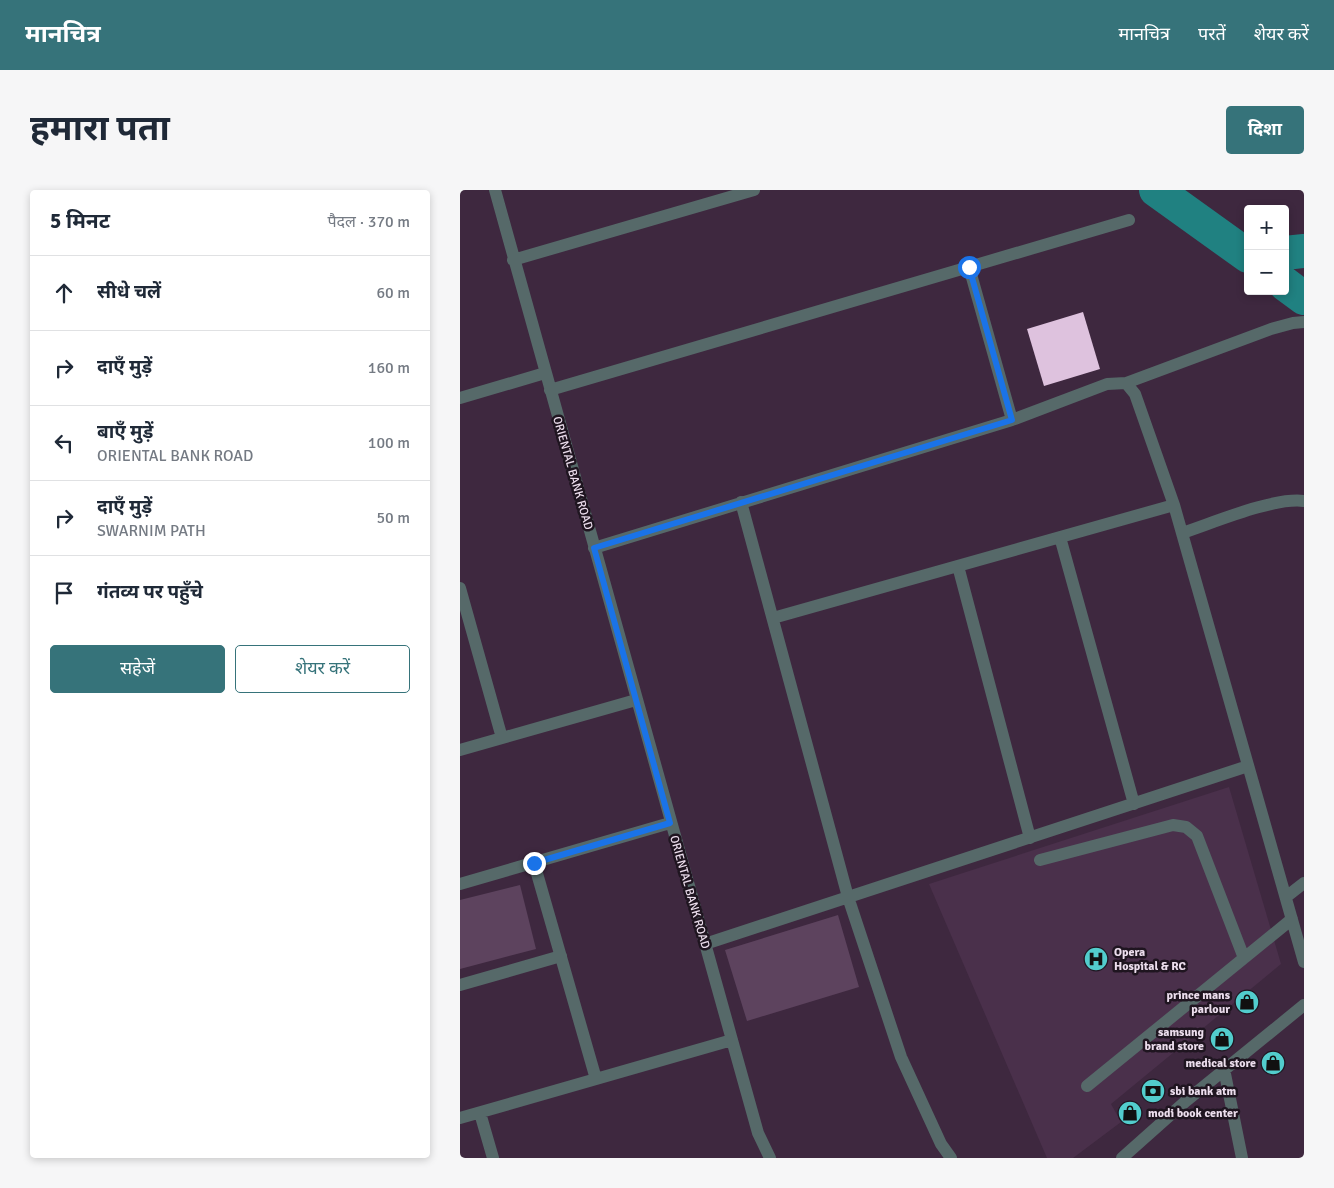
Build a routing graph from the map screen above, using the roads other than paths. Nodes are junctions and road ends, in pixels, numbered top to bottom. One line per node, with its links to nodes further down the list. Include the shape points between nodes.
1 (495, 190): 5 (street, ORIENTAL BANK ROAD)
2 (754, 190): 3 (street)
3 (737, 192): 5 (street)
4 (1129, 220): 6 (street)
5 (514, 260): 8 (street, ORIENTAL BANK ROAD)
6 (969, 267): 10 (street); 12 (street)
7 (1298, 322): 9 (street)
8 (545, 373): 10 (street, ORIENTAL BANK ROAD); 11 (street)
9 (1126, 383): 12 (street, via 1107,384); 15 (street, via 1135,394)
10 (550, 390): 18 (street, ORIENTAL BANK ROAD)
11 (460, 398)
12 (1012, 420): 14 (street)
13 (1304, 501): 16 (street, via 1270,504)
14 (741, 502): 18 (street); 22 (street)
15 (1174, 505): 16 (street); 17 (street)
16 (1182, 533): 26 (street)
17 (1060, 537): 19 (street); 27 (street)
18 (594, 548): 23 (street, ORIENTAL BANK ROAD)
19 (958, 566): 22 (street); 29 (street)
20 (460, 588): 21 (street)
21 (463, 611): 24 (street)
22 (773, 618): 34 (street)
23 (636, 700): 24 (street); 28 (street, ORIENTAL BANK ROAD)
24 (502, 738): 25 (street)
25 (460, 750)
26 (1248, 766): 27 (street); 35 (street)
27 (1134, 804): 29 (street)
28 (670, 823): 31 (street); 37 (street, ORIENTAL BANK ROAD)
29 (1030, 838): 34 (street)
30 (1040, 860): 39 (street, via 1174,825 1186,827 1197,836)
31 (534, 863): 33 (street); 38 (street)
32 (1304, 883): 35 (street)
33 (460, 884)
34 (848, 897): 37 (street); 51 (street, via 901,1057 941,1144)
35 (1286, 898): 36 (street)
36 (1292, 918): 39 (street); 40 (street)
37 (705, 944): 43 (street, ORIENTAL BANK ROAD)
38 (561, 956): 41 (street); 45 (street)
39 (1244, 958): 46 (street)
40 (1304, 962)
41 (460, 985)
42 (1304, 1005): 44 (street)
43 (732, 1040): 45 (street); 50 (street, ORIENTAL BANK ROAD, via 758,1133)
44 (1224, 1069): 52 (street); 53 (street)
45 (596, 1079): 47 (street)
46 (1087, 1086)
47 (480, 1112): 48 (street); 49 (street)
48 (460, 1118)
49 (493, 1158)
50 (770, 1158)
51 (951, 1158)
52 (1122, 1158)
53 (1242, 1158)

